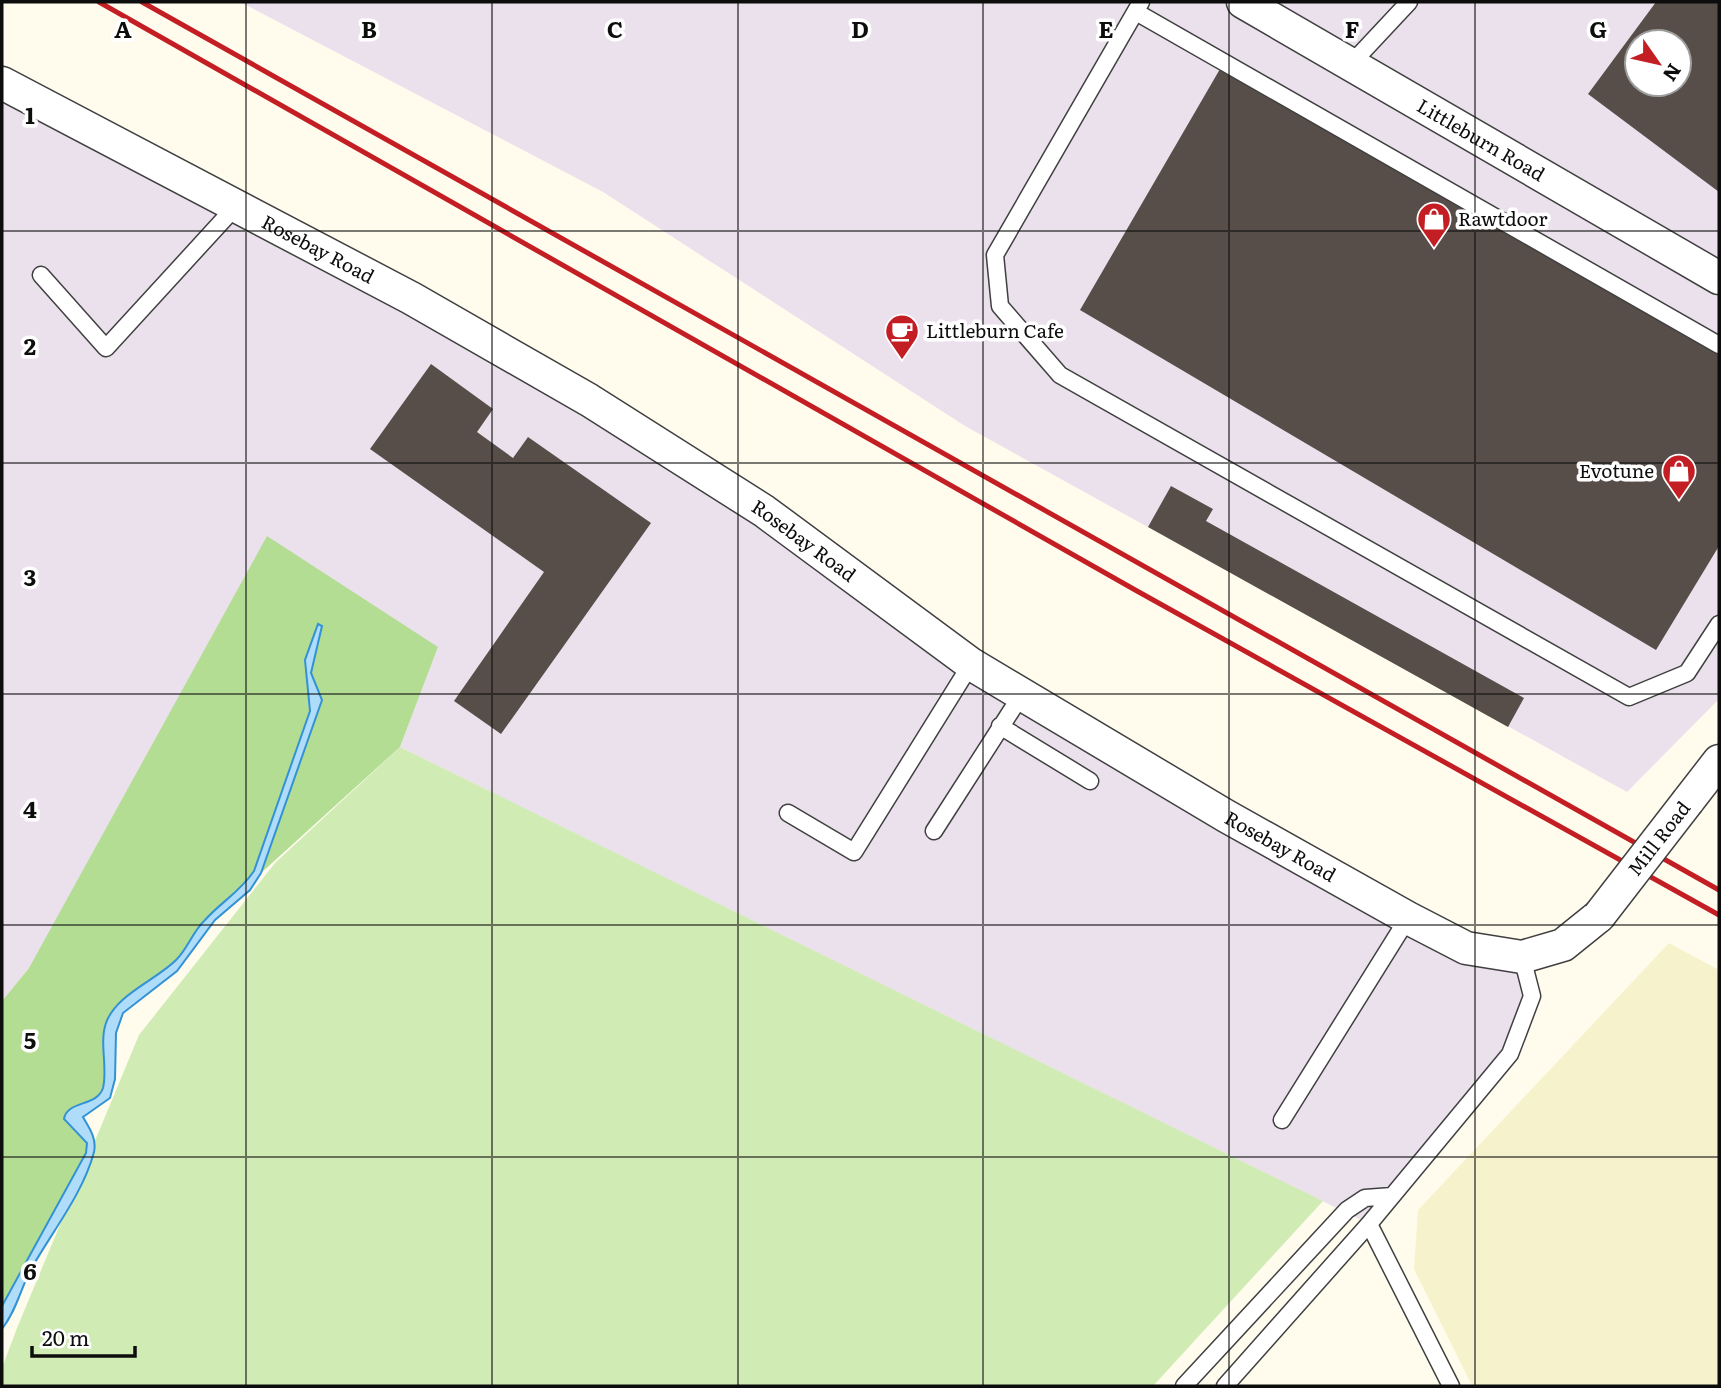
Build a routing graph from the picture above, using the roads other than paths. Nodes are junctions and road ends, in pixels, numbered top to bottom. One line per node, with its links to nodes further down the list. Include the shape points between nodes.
1 (1243, 2): 4 (street, Littleburn Road)
2 (1409, 2): 4 (lane)
3 (1138, 7): 9 (lane); 10 (lane, via 995,255 1000,306 1060,375 1629,697 1688,673)
4 (1351, 64): 8 (street, Littleburn Road)
5 (2, 83): 6 (street, Rosebay Road)
6 (237, 205): 7 (lane, via 106,348); 11 (street, Rosebay Road, via 589,400 764,511)
7 (41, 275)
8 (1719, 278)
9 (1719, 345)
10 (1719, 624)
11 (971, 664): 12 (street, Rosebay Road); 16 (lane, via 854,852)
12 (1022, 694): 13 (lane); 19 (street, Rosebay Road)
13 (1000, 726): 15 (lane); 17 (lane)
14 (1719, 761): 18 (street, Mill Road, bridge)
15 (1090, 781)
16 (788, 813)
17 (934, 831)
18 (1599, 916): 20 (street, Rosebay Road, via 1563,945)
19 (1408, 918): 20 (street, Rosebay Road, via 1466,948); 21 (lane)
20 (1522, 957): 22 (lane, via 1532,996 1510,1054)
21 (1282, 1120)
22 (1392, 1196): 23 (lane); 24 (lane, via 1365,1198 1347,1210)
23 (1369, 1224): 25 (lane); 26 (lane)
24 (1184, 1386)
25 (1224, 1386)
26 (1451, 1386)

